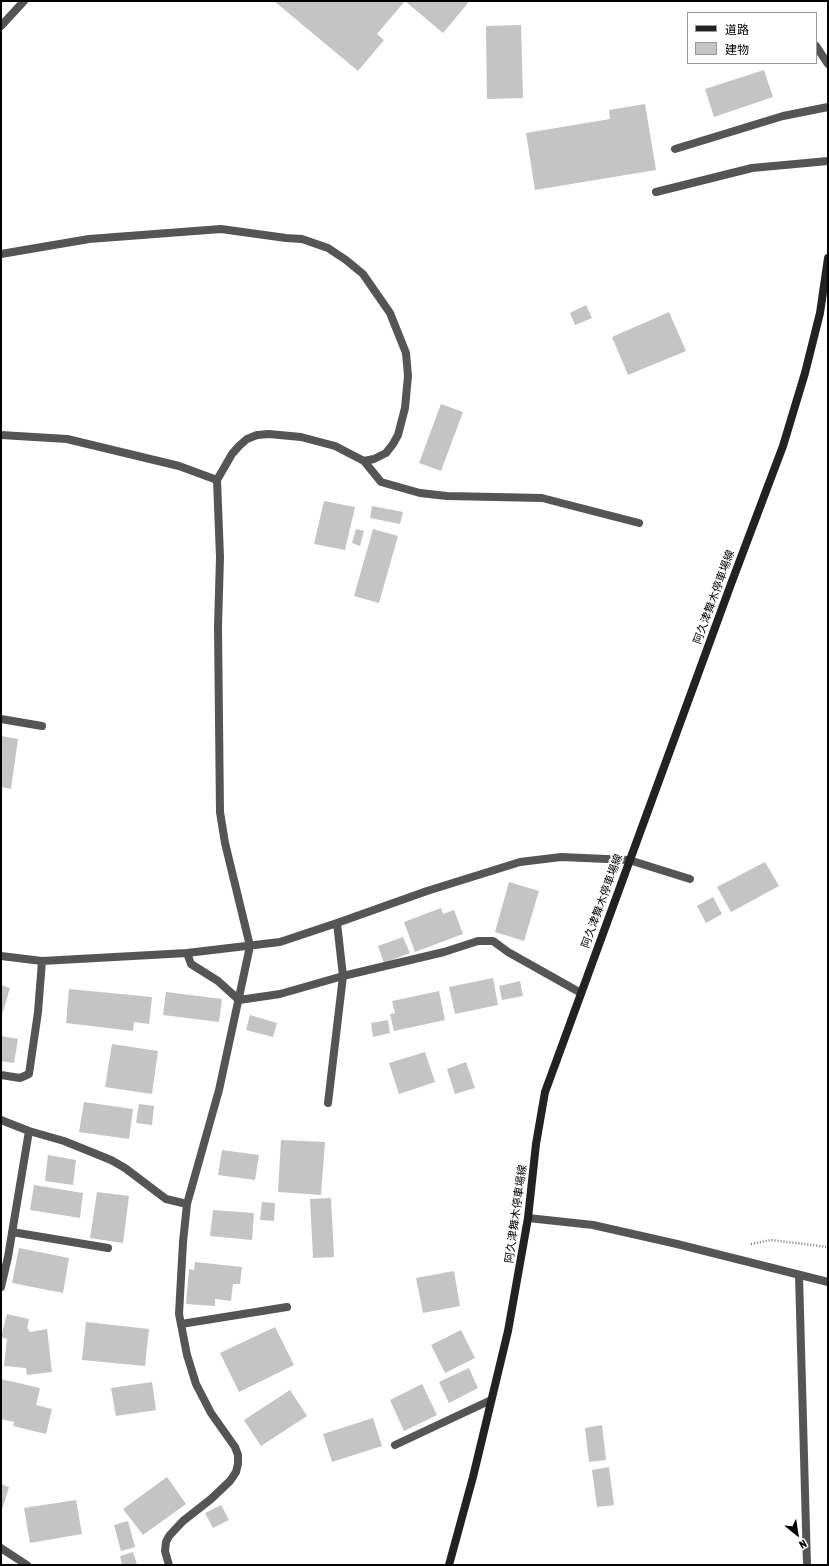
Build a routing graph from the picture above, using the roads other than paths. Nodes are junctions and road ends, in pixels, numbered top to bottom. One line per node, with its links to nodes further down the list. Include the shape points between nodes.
1 (24, 1): 2 (street)
2 (1, 26)
3 (817, 48): 4 (street)
4 (828, 64)
5 (828, 107): 6 (street, via 783,116)
6 (676, 149)
7 (828, 161): 8 (street, via 752,168)
8 (656, 192)
9 (1, 254): 12 (street, via 89,239 221,229 302,239 328,248 363,274 390,312 406,353 408,376 405,408 398,435 386,453 374,460)
10 (828, 258): 17 (main road, 阿久津舞木停車場線, via 805,373 783,446)
11 (1, 435): 13 (street, via 67,439 179,466)
12 (364, 461): 13 (street, via 335,446 301,437 257,435 239,446); 14 (street, via 381,482 420,493 542,498)
13 (217, 480): 20 (street, via 220,557 220,812)
14 (639, 523)
15 (1, 719): 16 (street)
16 (42, 726)
17 (629, 860): 18 (street); 19 (street, via 561,858 520,862); 25 (main road, 阿久津舞木停車場線)
18 (690, 879)
19 (337, 923): 20 (street, via 280,942); 24 (street)
20 (250, 946): 21 (street); 26 (street)
21 (187, 953): 23 (street); 26 (street, via 191,964 218,981)
22 (1, 956): 23 (street)
23 (42, 961): 27 (street, via 29,1074 20,1078)
24 (343, 976): 25 (street, via 444,952 478,941 492,941); 26 (street, via 280,994); 28 (street)
25 (581, 993): 32 (main road, 阿久津舞木停車場線, via 545,1092)
26 (239, 1000): 31 (street, via 219,1090)
27 (1, 1075)
28 (328, 1103)
29 (1, 1120): 30 (street)
30 (29, 1131): 31 (street, via 64,1141 111,1160 166,1199); 33 (street)
31 (187, 1204): 39 (street, via 179,1314)
32 (528, 1218): 35 (street, via 593,1225); 40 (main road, 阿久津舞木停車場線, via 508,1331)
33 (12, 1232): 34 (street); 37 (street)
34 (108, 1248)
35 (799, 1275): 36 (street); 46 (street)
36 (828, 1282)
37 (1, 1286)
38 (287, 1307): 39 (street)
39 (181, 1324): 44 (street, via 196,1384 211,1413 235,1447 238,1464 230,1481 183,1520 169,1536 165,1551)
40 (491, 1400): 41 (street); 45 (main road, 阿久津舞木停車場線)
41 (395, 1445)
42 (1, 1548): 43 (street)
43 (27, 1565)
44 (169, 1565)
45 (449, 1565)
46 (807, 1565)

